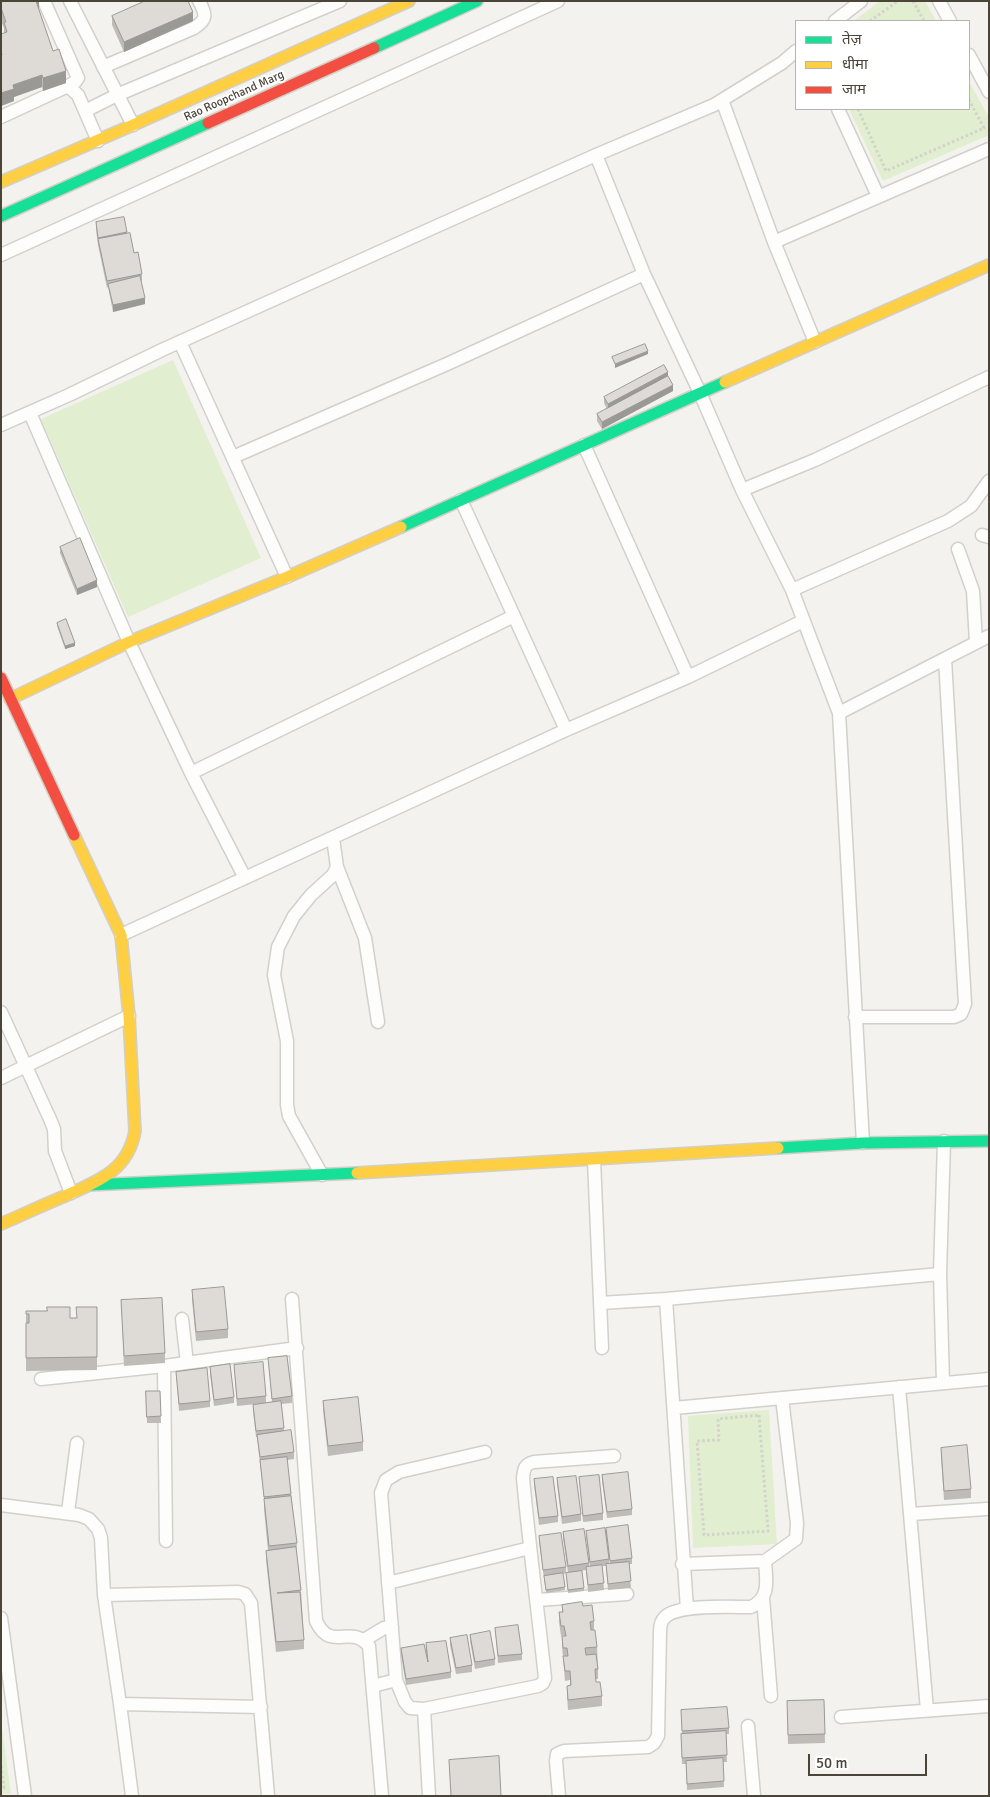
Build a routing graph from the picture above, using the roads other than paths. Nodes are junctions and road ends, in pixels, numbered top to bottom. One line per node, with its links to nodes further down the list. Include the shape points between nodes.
1 (44, 1): 16 (street, via 78,78)
2 (70, 1): 15 (street)
3 (199, 1): 15 (street, via 205,17 202,23)
4 (340, 1): 18 (street)
5 (409, 1): 10 (street, Rao Roopchand Marg)
6 (477, 1): 29 (street, Rao Roopchand Marg)
7 (558, 1): 31 (street)
8 (862, 1): 11 (street)
9 (939, 1): 12 (street)
10 (388, 6): 23 (street, Rao Roopchand Marg)
11 (836, 20)
12 (949, 20)
13 (795, 52): 19 (street)
14 (970, 57): 17 (street)
15 (103, 67): 18 (street)
16 (68, 86): 21 (street, via 78,95); 22 (street)
17 (989, 92)
18 (117, 95): 21 (street); 23 (street)
19 (722, 100): 26 (street); 30 (street)
20 (838, 110): 28 (street)
21 (84, 111): 24 (street)
22 (1, 117)
23 (133, 125): 24 (street, Rao Roopchand Marg)
24 (98, 140): 27 (street, Rao Roopchand Marg)
25 (989, 149): 28 (street)
26 (596, 155): 33 (street); 34 (street)
27 (1, 182)
28 (878, 196): 30 (street)
29 (1, 216)
30 (774, 242): 35 (street)
31 (1, 255)
32 (989, 265): 35 (street)
33 (644, 274): 37 (street); 41 (street)
34 (180, 342): 38 (street); 41 (street)
35 (815, 342): 37 (street)
36 (989, 377): 43 (street, via 815,460)
37 (700, 393): 40 (street); 43 (street)
38 (30, 413): 39 (street); 51 (street)
39 (1, 425)
40 (584, 445): 44 (street); 54 (street)
41 (233, 457): 46 (street)
42 (989, 481): 47 (street, via 971,506 948,521)
43 (742, 490): 47 (street)
44 (461, 500): 46 (street); 48 (street)
45 (958, 549): 52 (street, via 973,591)
46 (287, 577): 51 (street)
47 (792, 590): 49 (street)
48 (514, 616): 58 (street); 59 (street)
49 (803, 621): 54 (street); 57 (street)
50 (989, 636): 52 (street)
51 (129, 642): 56 (street); 59 (street)
52 (976, 642): 53 (street)
53 (945, 659): 57 (street); 66 (street, via 964,1004 961,1014 954,1017)
54 (688, 677): 58 (street)
55 (1, 678): 56 (street)
56 (10, 698): 63 (street)
57 (838, 713): 66 (street)
58 (566, 730): 60 (street)
59 (191, 773): 62 (street)
60 (333, 838): 61 (street); 62 (street)
61 (337, 868): 67 (street, via 365,938); 74 (street, via 294,916 278,947 274,975 287,1041 289,1116)
62 (244, 878): 63 (street)
63 (121, 935): 65 (street)
64 (1, 1012): 68 (street)
65 (129, 1016): 68 (street); 75 (street, via 136,1126 134,1143 119,1166)
66 (855, 1017): 72 (street)
67 (378, 1022)
68 (26, 1067): 69 (street); 76 (street, via 54,1129 56,1151)
69 (1, 1078)
70 (989, 1140): 71 (street)
71 (944, 1141): 72 (street); 78 (street)
72 (863, 1143): 73 (street)
73 (594, 1160): 74 (street); 81 (street)
74 (322, 1175): 75 (street)
75 (89, 1185): 76 (street)
76 (71, 1193): 77 (street)
77 (1, 1224)
78 (940, 1274): 80 (street); 89 (street)
79 (292, 1299): 83 (street)
80 (666, 1299): 81 (street); 92 (street)
81 (600, 1304): 84 (street)
82 (182, 1319): 85 (street)
83 (296, 1348): 85 (street); 112 (street, via 316,1621 321,1631 330,1637 355,1636)
84 (602, 1348)
85 (187, 1363): 86 (street)
86 (164, 1366): 87 (street); 100 (street)
87 (41, 1379)
88 (989, 1379): 89 (street)
89 (943, 1384): 90 (street)
90 (899, 1387): 91 (street); 99 (street)
91 (782, 1398): 92 (street); 102 (street, via 798,1533 792,1543)
92 (674, 1408): 103 (street)
93 (77, 1443): 98 (street)
94 (485, 1452): 104 (street, via 399,1472 386,1480 381,1493)
95 (614, 1456): 101 (street, via 528,1463 523,1478)
96 (1, 1505): 98 (street)
97 (986, 1508): 99 (street)
98 (68, 1512): 106 (street, via 89,1519 98,1529)
99 (911, 1514): 120 (street)
100 (166, 1541)
101 (530, 1548): 104 (street); 108 (street)
102 (765, 1561): 103 (street); 107 (street)
103 (682, 1564): 109 (street)
104 (388, 1583): 111 (street)
105 (627, 1594): 108 (street)
106 (104, 1595): 116 (street); 118 (street, via 245,1594 251,1603)
107 (763, 1598): 109 (street, via 750,1607); 115 (street)
108 (537, 1600): 119 (street, via 543,1683)
109 (687, 1609): 128 (street, via 675,1611 660,1624 658,1736 654,1743 648,1747 557,1754)
110 (1, 1618): 123 (street)
111 (392, 1627): 112 (street); 113 (street)
112 (364, 1640): 114 (street, via 369,1646)
113 (396, 1680): 114 (street); 119 (street, via 410,1708)
114 (372, 1686): 126 (street)
115 (772, 1696)
116 (120, 1704): 118 (street); 124 (street)
117 (989, 1706): 120 (street)
118 (261, 1707): 125 (street)
119 (424, 1709): 127 (street)
120 (927, 1710): 121 (street)
121 (841, 1717)
122 (748, 1726): 129 (street)
123 (25, 1796)
124 (132, 1796)
125 (268, 1796)
126 (382, 1796)
127 (429, 1796)
128 (559, 1796)
129 (754, 1796)

